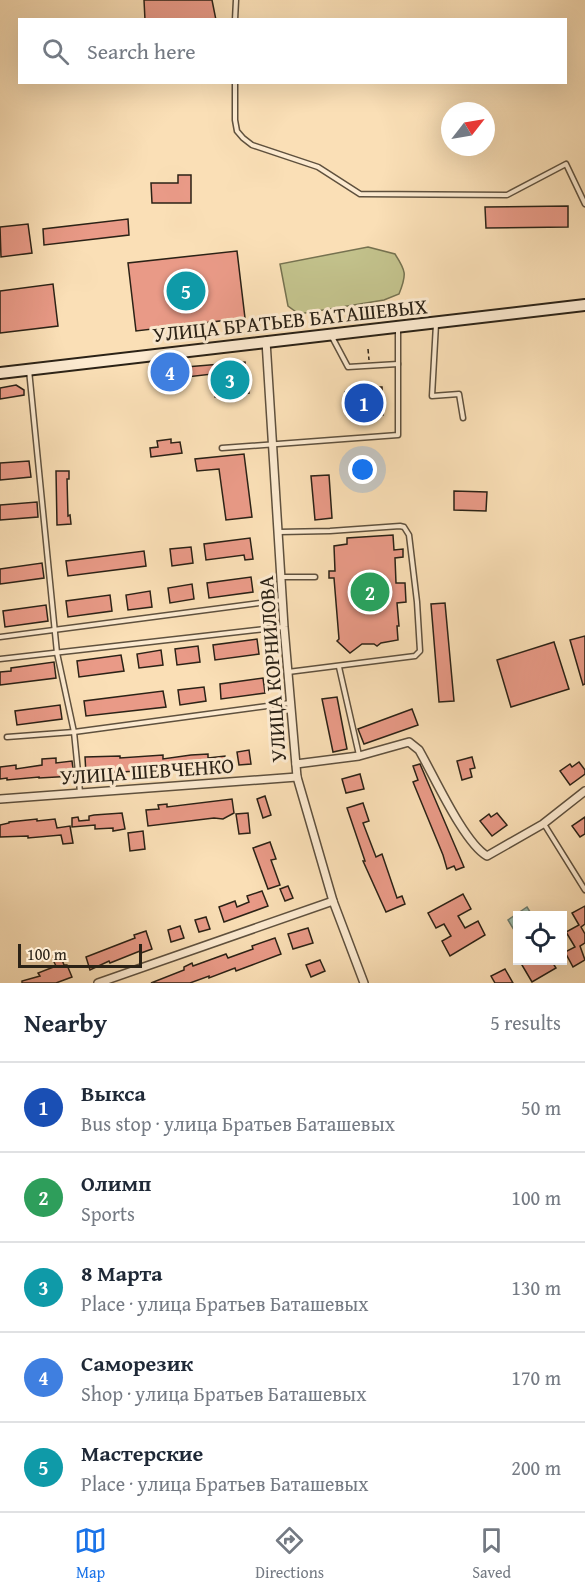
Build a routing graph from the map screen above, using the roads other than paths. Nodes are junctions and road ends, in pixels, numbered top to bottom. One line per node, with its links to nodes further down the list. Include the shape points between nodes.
1 (236, 0): 2 (lane)
2 (236, 18)
3 (235, 84): 4 (lane, via 235,120 243,138 252,145 318,168 360,194 507,195 566,164)
4 (585, 204)
5 (585, 305): 6 (street, УЛИЦА БРАТЬЕВ БАТАШЕВЫХ)
6 (436, 323): 7 (street, УЛИЦА БРАТЬЕВ БАТАШЕВЫХ); 13 (lane, via 432,396 459,394)
7 (398, 327): 8 (street, УЛИЦА БРАТЬЕВ БАТАШЕВЫХ); 10 (lane)
8 (330, 334): 9 (street, УЛИЦА БРАТЬЕВ БАТАШЕВЫХ); 10 (lane, via 348,367)
9 (266, 341): 11 (street, УЛИЦА БРАТЬЕВ БАТАШЕВЫХ); 14 (street, УЛИЦА КОРНИЛОВА)
10 (398, 364): 14 (lane, via 398,435)
11 (29, 369): 12 (street, УЛИЦА БРАТЬЕВ БАТАШЕВЫХ); 21 (lane)
12 (0, 373)
13 (463, 418)
14 (272, 444): 15 (lane); 16 (street, УЛИЦА КОРНИЛОВА)
15 (222, 448)
16 (278, 532): 17 (street, УЛИЦА КОРНИЛОВА); 25 (lane, via 400,526 409,536 420,651 412,658)
17 (281, 577): 18 (lane); 19 (street, УЛИЦА КОРНИЛОВА)
18 (315, 577)
19 (282, 600): 20 (street, УЛИЦА КОРНИЛОВА); 21 (lane)
20 (284, 627): 23 (lane); 26 (street, УЛИЦА КОРНИЛОВА)
21 (55, 630): 22 (lane); 23 (lane)
22 (0, 637)
23 (57, 653): 24 (lane); 28 (lane)
24 (0, 659)
25 (339, 667): 26 (lane); 30 (lane)
26 (288, 672): 27 (street, УЛИЦА КОРНИЛОВА)
27 (290, 703): 28 (lane); 31 (street, УЛИЦА КОРНИЛОВА)
28 (74, 732): 29 (lane); 34 (lane)
29 (7, 737)
30 (359, 756): 31 (street); 36 (street, via 409,742 419,750 467,837 477,851 487,856)
31 (296, 764): 32 (street, УЛИЦА КОРНИЛОВА)
32 (297, 777): 34 (street, УЛИЦА ШЕВЧЕНКО); 38 (street, УЛИЦА КОРНИЛОВА)
33 (585, 791): 36 (street)
34 (80, 792): 35 (street, УЛИЦА ШЕВЧЕНКО)
35 (0, 799)
36 (543, 824): 37 (lane)
37 (585, 890)
38 (333, 901): 39 (street); 40 (street, УЛИЦА КОРНИЛОВА)
39 (98, 983)
40 (364, 983)

